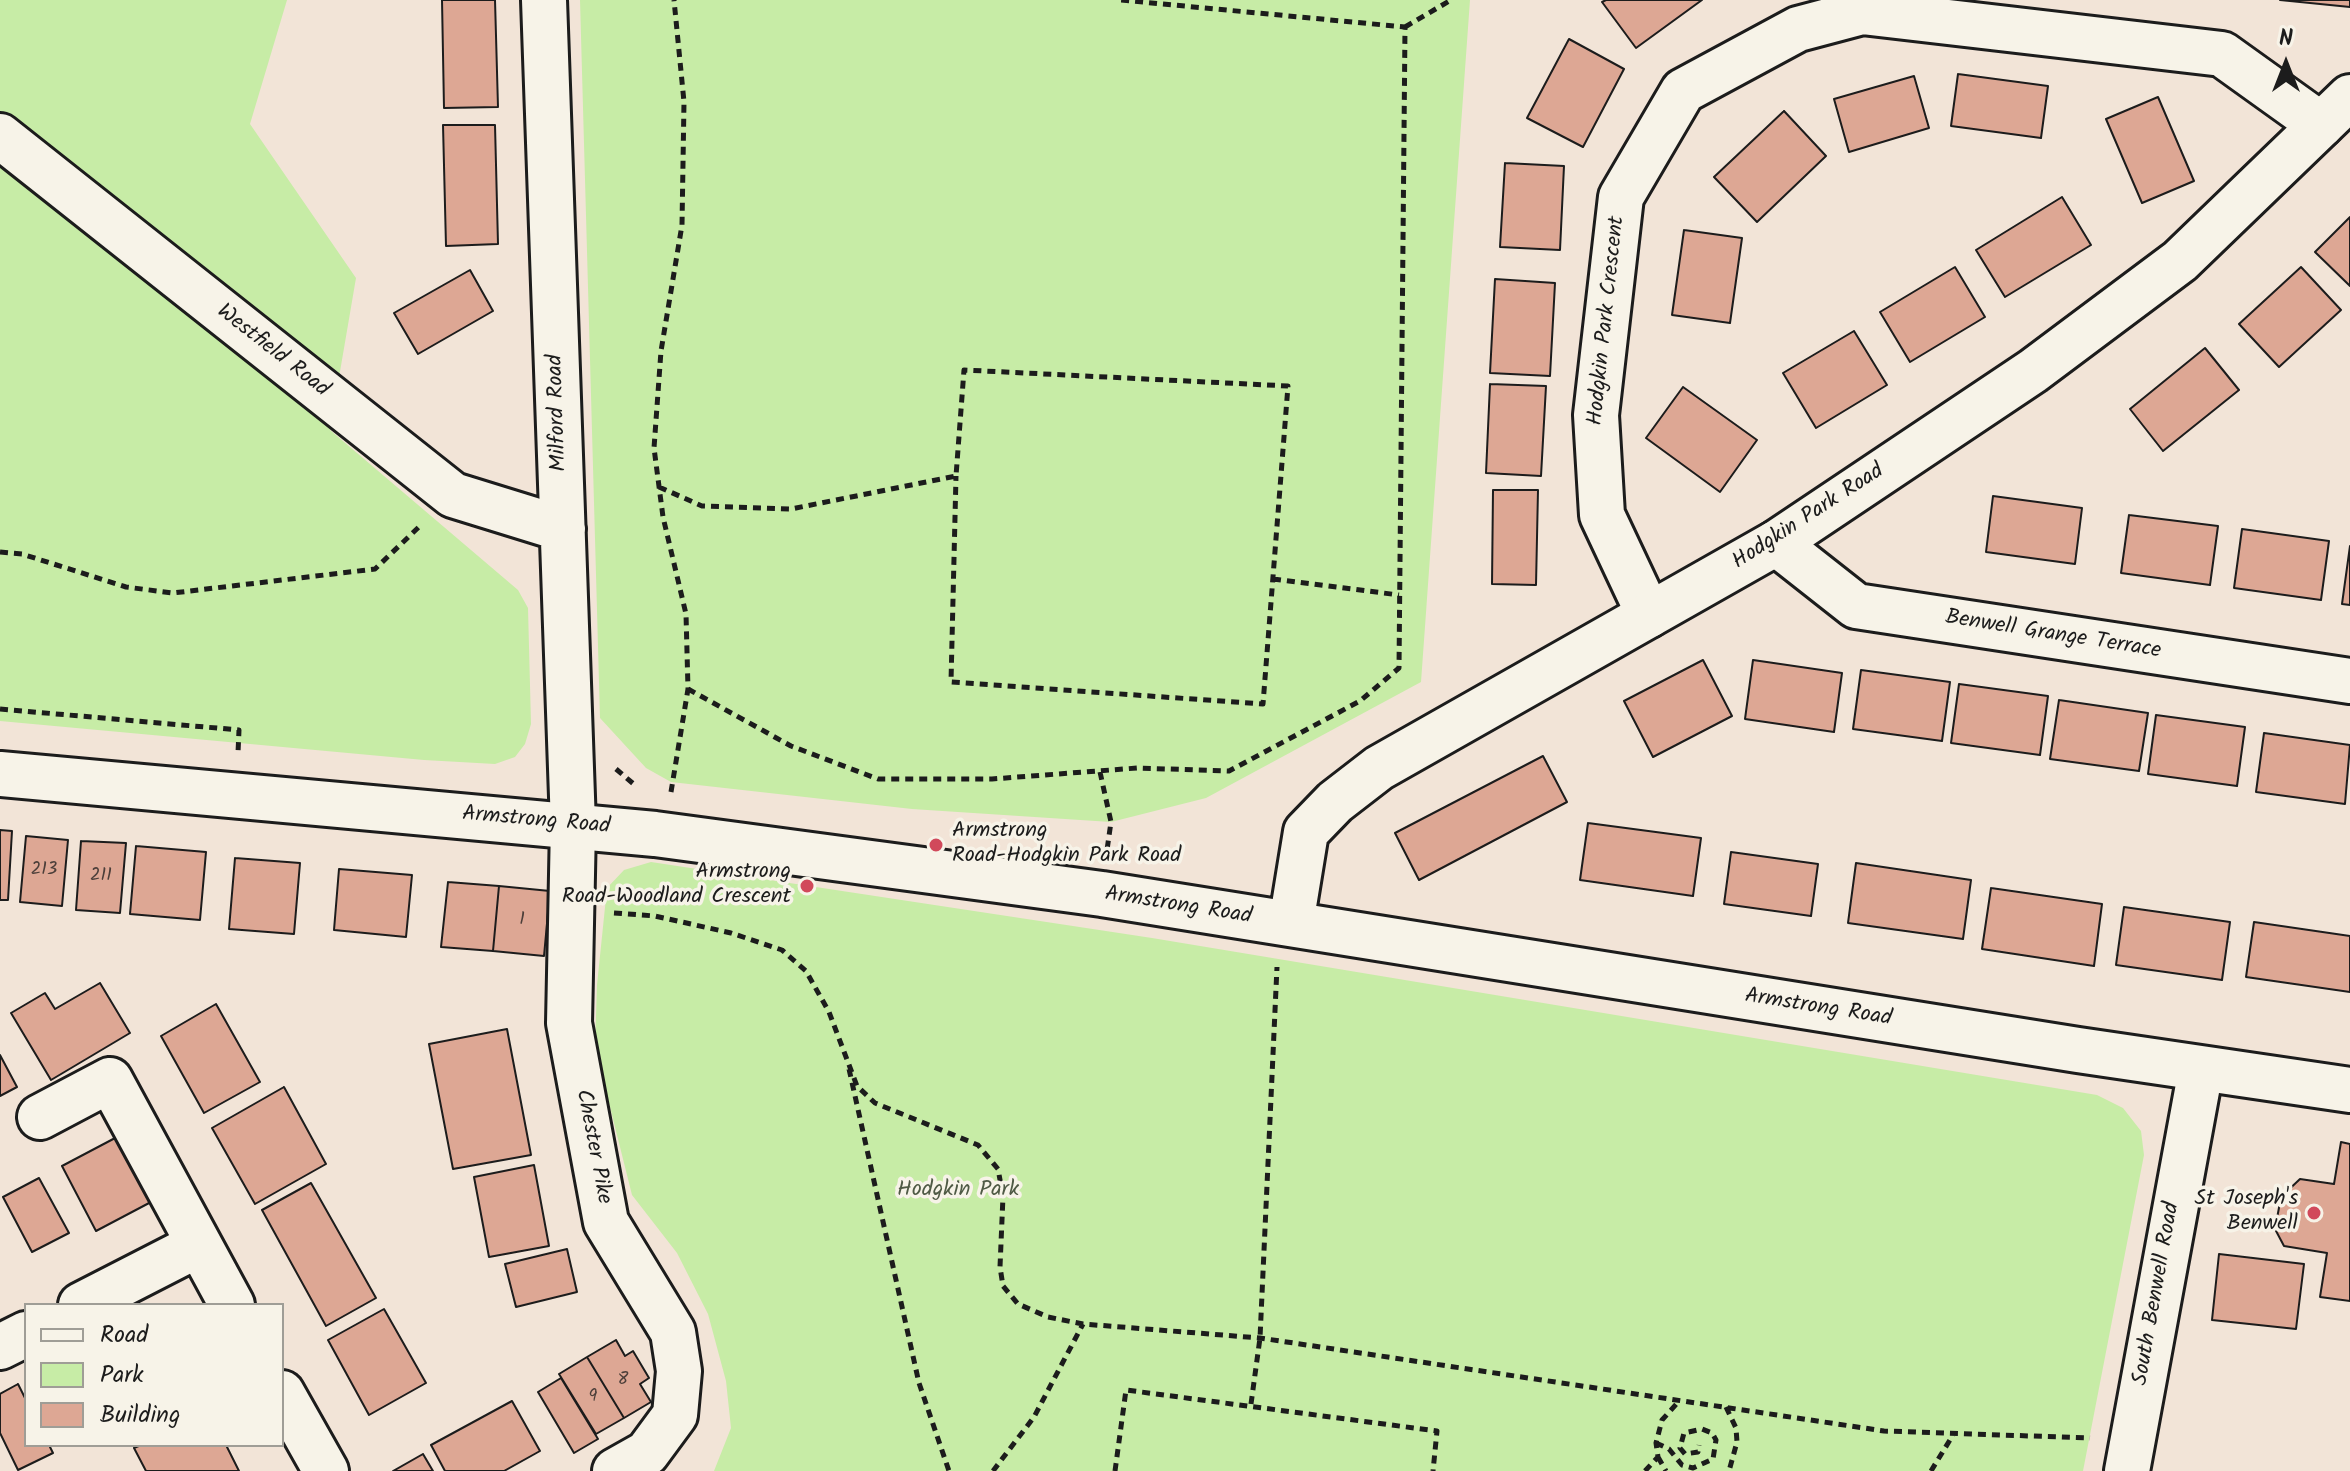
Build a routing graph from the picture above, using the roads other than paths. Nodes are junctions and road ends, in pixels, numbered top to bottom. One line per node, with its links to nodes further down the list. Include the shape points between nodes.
1 (544, 0): 4 (street, Milford Road)
2 (2336, 111): 5 (street, Hodgkin Park Road, via 2180,261 2033,371); 6 (street, Hodgkin Park Crescent, via 2222,54 1862,12 1798,29 1683,91 1621,197 1596,415 1602,515)
3 (0, 136): 4 (street, Westfield Road, via 453,495)
4 (563, 529): 9 (street, Milford Road)
5 (1776, 543): 6 (street, Hodgkin Park Road); 7 (street, Benwell Grange Terrace, via 1856,606)
6 (1649, 615): 10 (street, Hodgkin Park Road, via 1379,768 1335,802 1306,832)
7 (2350, 681)
8 (0, 774): 9 (street, Armstrong Road)
9 (573, 825): 10 (street, Armstrong Road); 21 (street, Chester Pike, via 569,1023 606,1222 673,1332 679,1371 675,1415 647,1453)
10 (1291, 924): 11 (street, Armstrong Road)
11 (2201, 1069): 12 (street, Armstrong Road); 22 (street, South Benwell Road)
12 (2350, 1090)
13 (40, 1117): 14 (street, via 110,1080)
14 (198, 1245): 15 (street); 16 (street)
15 (85, 1303)
16 (231, 1303)
17 (24, 1335): 18 (street)
18 (0, 1347)
19 (284, 1397): 20 (street)
20 (326, 1471)
21 (615, 1471)
22 (2127, 1471)

